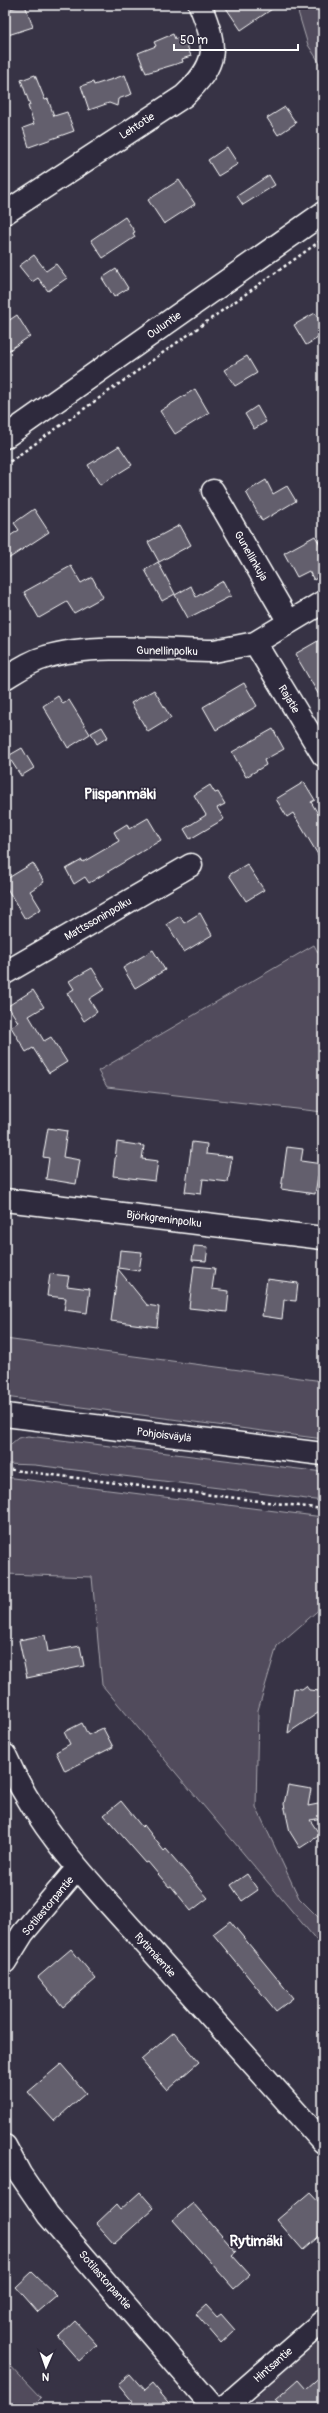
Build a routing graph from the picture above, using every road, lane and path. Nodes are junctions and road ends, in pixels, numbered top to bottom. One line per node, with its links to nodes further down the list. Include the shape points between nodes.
1 (200, 5): 2 (street, Lehtotie, via 212,46 211,62 203,77 184,96)
2 (5, 213)
3 (323, 213): 5 (street, Ouluntie)
4 (323, 239): 6 (path)
5 (5, 437)
6 (5, 465)
7 (213, 491): 9 (street, Gunellinkuja)
8 (323, 602): 9 (street, Gunellinpolku)
9 (289, 622): 10 (street, Gunellinpolku)
10 (255, 643): 11 (street, Gunellinpolku, via 214,652 65,652 44,657); 12 (street, Rajatie)
11 (5, 678)
12 (323, 756)
13 (191, 865): 14 (street, Mattssoninpolku)
14 (5, 973)
15 (5, 1200): 16 (street, Björkgreninpolku)
16 (323, 1238)
17 (5, 1415): 18 (street, Pohjoisväylä)
18 (323, 1454)
19 (5, 1469): 20 (path)
20 (323, 1509)
21 (5, 1755): 22 (street, Rytimäentie, via 34,1811)
22 (78, 1871): 23 (street, Sotilastorpantie, via 70,1877 23,1933); 24 (street, Rytimäentie)
23 (5, 1962)
24 (323, 2142)
25 (5, 2146): 27 (street, Sotilastorpantie, via 20,2174 48,2215)
26 (323, 2321): 28 (street, Hintsantie)
27 (214, 2408)
28 (223, 2408)

